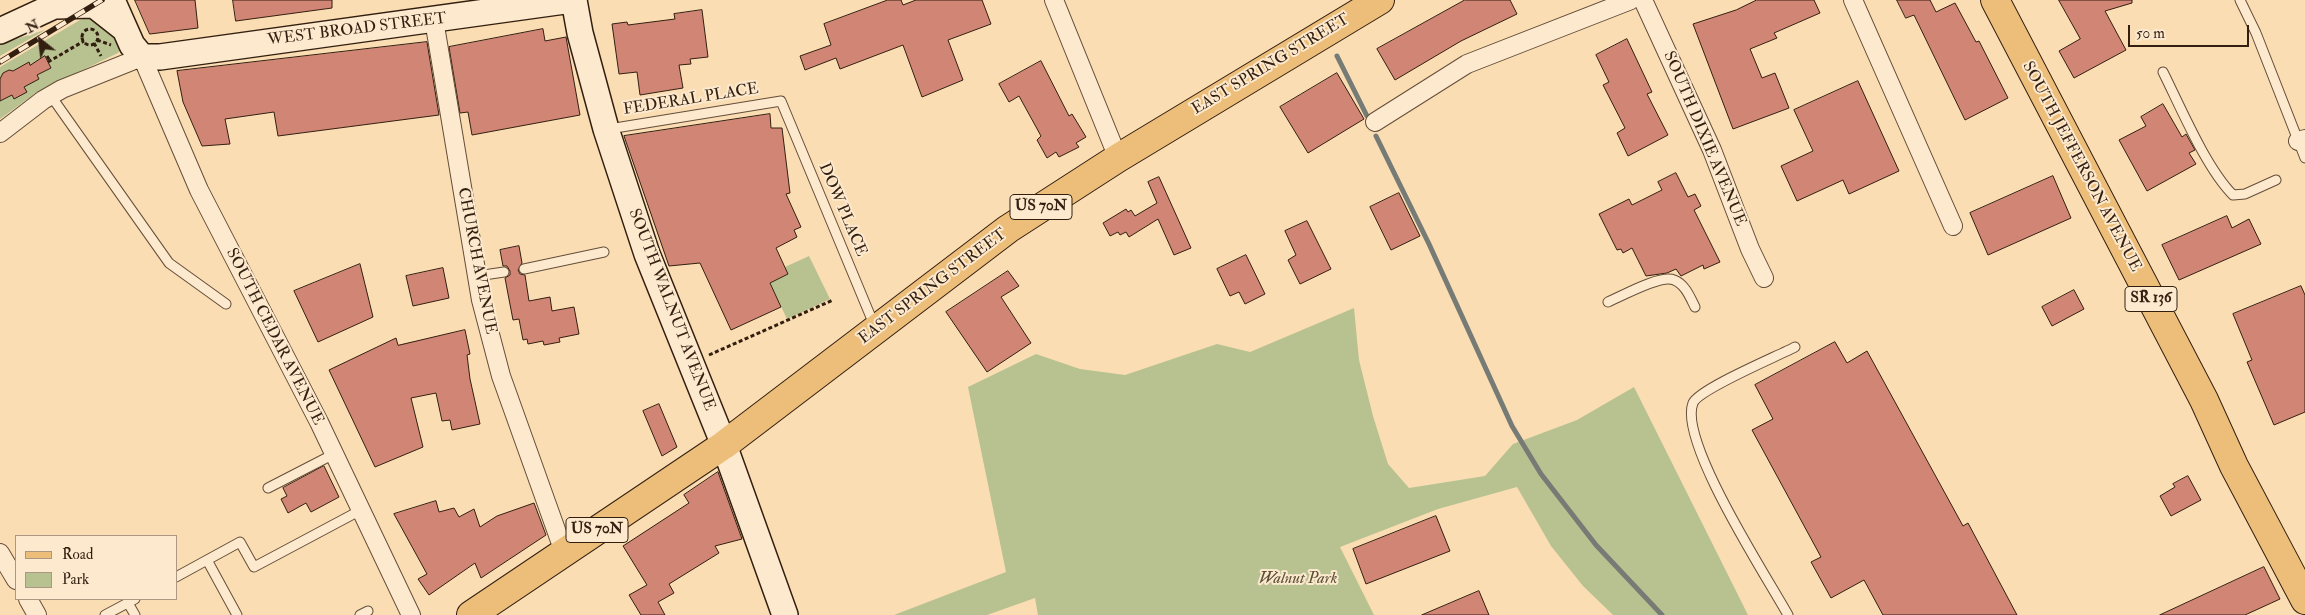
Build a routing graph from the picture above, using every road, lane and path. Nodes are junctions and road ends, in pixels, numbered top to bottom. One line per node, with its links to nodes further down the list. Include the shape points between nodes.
1 (573, 0): 11 (street, WEST BROAD STREET); 22 (street, SOUTH WALNUT AVENUE)
2 (1054, 0): 25 (street)
3 (1380, 0): 25 (main road, EAST SPRING STREET / US 70N)
4 (1630, 0): 21 (street, via 1467,64)
5 (1642, 0): 33 (street, SOUTH DIXIE AVENUE, via 1712,150)
6 (1854, 0): 28 (street)
7 (1995, 0): 51 (main road, SOUTH JEFFERSON AVENUE / SR 136)
8 (2240, 0): 24 (lane)
9 (62, 3): 10 (street); 12 (street)
10 (118, 10): 16 (street, via 132,45)
11 (434, 20): 16 (street, WEST BROAD STREET); 32 (street, CHURCH AVENUE)
12 (0, 31)
13 (84, 41): 14 (path); 14 (path, via 83,34 91,29 98,36); 15 (path, via 49,62)
14 (94, 44): 17 (path)
15 (47, 56)
16 (142, 57): 19 (street); 42 (street, SOUTH CEDAR AVENUE, via 199,190)
17 (104, 61)
18 (2163, 72): 27 (lane, via 2223,186 2233,195 2245,194)
19 (51, 96): 23 (street); 36 (lane, via 169,263)
20 (780, 100): 22 (lane, FEDERAL PLACE); 38 (lane, DOW PLACE)
21 (1375, 122)
22 (606, 129): 41 (street, SOUTH WALNUT AVENUE, via 647,254)
23 (0, 133)
24 (2302, 140): 26 (lane)
25 (1118, 158): 38 (main road, EAST SPRING STREET / US 70N, via 1008,229)
26 (2305, 158)
27 (2276, 180)
28 (1953, 226)
29 (604, 252): 30 (lane)
30 (524, 269)
31 (504, 272): 32 (lane)
32 (477, 276): 45 (street, CHURCH AVENUE, via 502,376)
33 (1764, 278)
34 (833, 300): 40 (path)
35 (1608, 302): 37 (lane, via 1664,278 1684,287)
36 (226, 304)
37 (1695, 307)
38 (876, 330): 41 (main road, EAST SPRING STREET / US 70N)
39 (1796, 348): 60 (lane, via 1707,390 1693,402 1690,418 1694,440 1711,480)
40 (704, 357)
41 (724, 446): 45 (main road, US 70N); 59 (street, SOUTH WALNUT AVENUE)
42 (334, 454): 43 (lane); 44 (street, SOUTH CEDAR AVENUE)
43 (268, 488)
44 (361, 510): 47 (lane, via 254,567 240,542); 58 (street, SOUTH CEDAR AVENUE)
45 (564, 552): 53 (main road, US 70N)
46 (0, 553): 49 (street)
47 (207, 560): 48 (lane); 57 (lane)
48 (178, 576)
49 (15, 578)
50 (29, 600): 54 (street)
51 (2305, 600)
52 (132, 601): 55 (lane); 56 (lane)
53 (486, 608)
54 (37, 615)
55 (105, 615)
56 (135, 615)
57 (237, 615)
58 (411, 615)
59 (785, 615)
60 (1788, 615)

